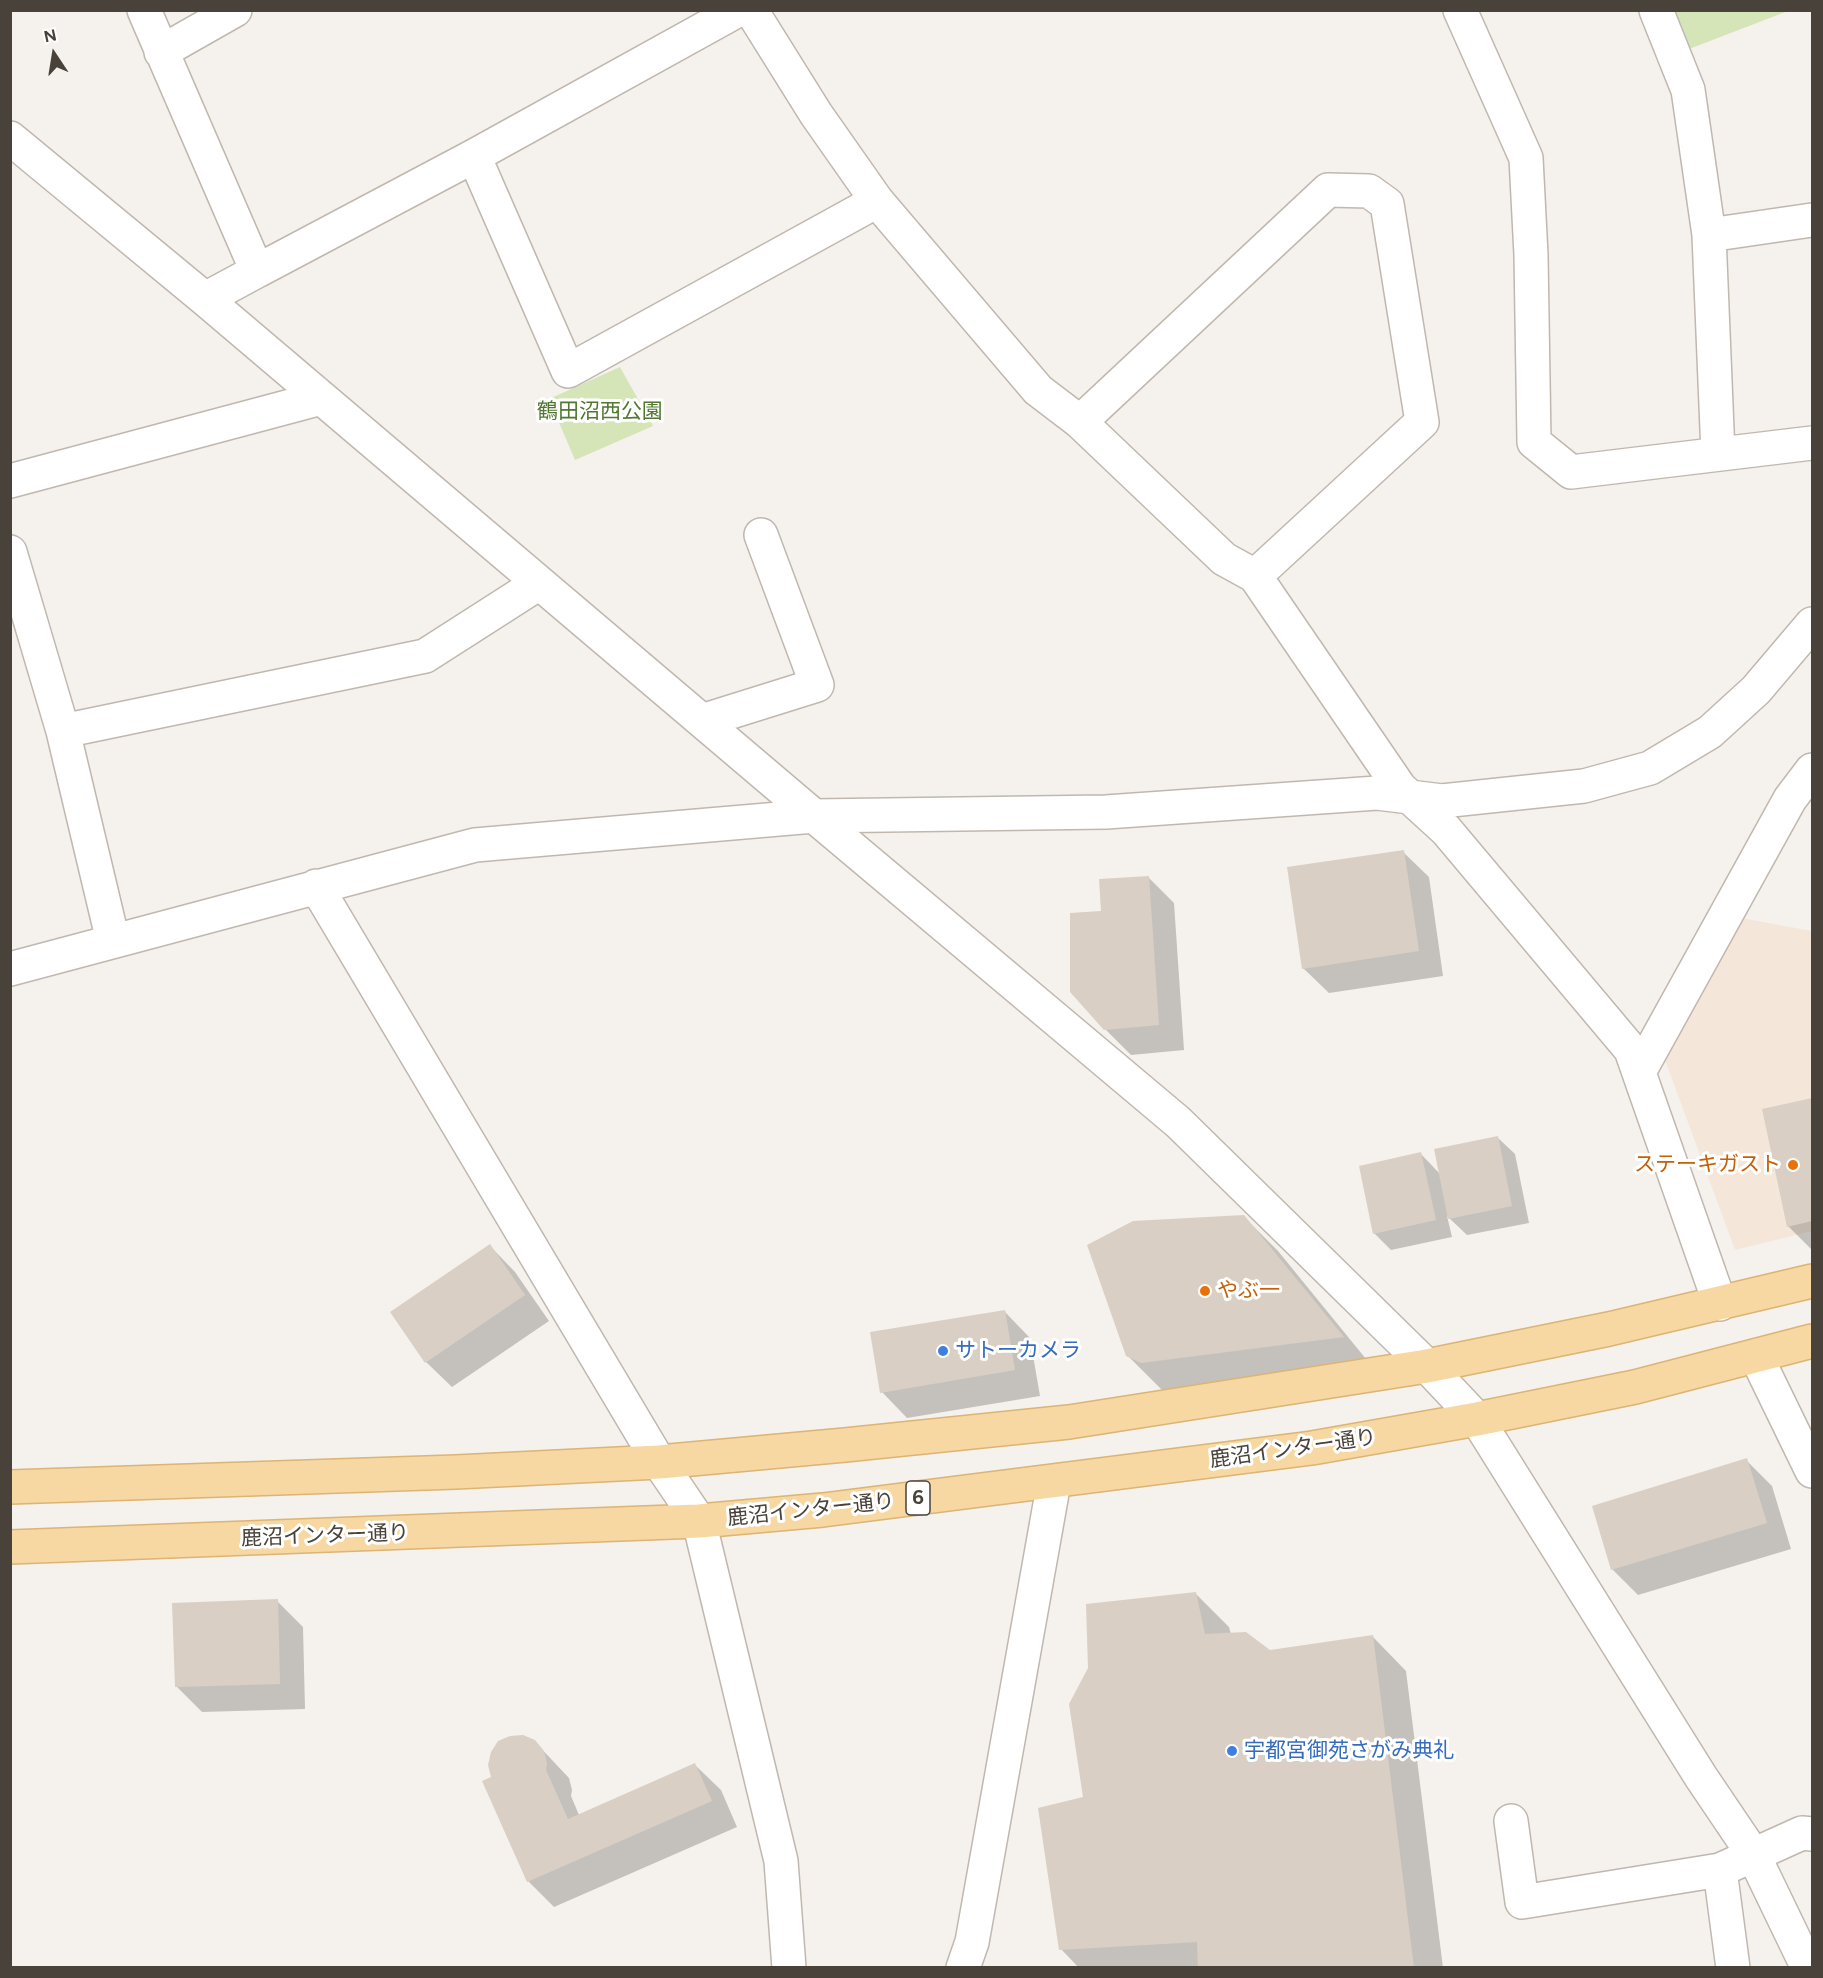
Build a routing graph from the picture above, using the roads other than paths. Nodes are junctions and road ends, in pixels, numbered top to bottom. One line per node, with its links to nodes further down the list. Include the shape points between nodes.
1 (144, 10): 7 (street)
2 (235, 10): 7 (street)
3 (738, 10): 9 (street)
4 (751, 10): 10 (street, via 816,114)
5 (1461, 10): 18 (street, via 1526,159 1534,442 1571,472)
6 (1656, 10): 12 (street, via 1689,90)
7 (160, 52): 13 (street)
8 (10, 138): 14 (street)
9 (474, 156): 10 (street, via 568,371); 13 (street)
10 (877, 201): 16 (street, via 1038,390)
11 (1812, 220): 12 (street)
12 (1709, 235): 18 (street)
13 (257, 271): 14 (street)
14 (206, 299): 15 (street)
15 (321, 398): 19 (street); 23 (street)
16 (1080, 422): 22 (street, via 1224,559); 22 (street, via 1328,190 1369,191 1388,204 1422,422)
17 (1812, 443): 18 (street)
18 (1718, 454)
19 (10, 482)
20 (761, 535): 25 (street, via 817,685)
21 (10, 552): 26 (street)
22 (1255, 576): 28 (street, via 1400,788)
23 (539, 583): 25 (street); 26 (street, via 426,656)
24 (1812, 624): 28 (street, via 1756,690 1710,732 1650,768 1584,786 1442,801)
25 (702, 721): 29 (street)
26 (63, 731): 31 (street)
27 (1812, 770): 33 (street, via 1790,799)
28 (1410, 797): 29 (street, via 1377,793 1106,812); 33 (street, via 1446,830 1631,1050)
29 (814, 816): 30 (street, via 475,845); 38 (street, via 1178,1122)
30 (316, 886): 31 (street); 40 (street)
31 (113, 941): 32 (street)
32 (10, 969)
33 (1639, 1072): 35 (street)
34 (1812, 1281): 35 (main road)
35 (1720, 1304): 38 (main road)
36 (1812, 1341): 37 (main road, 鹿沼インター通り / 6)
37 (1756, 1356): 39 (main road, 鹿沼インター通り / 6, via 1635,1387); 41 (street)
38 (1427, 1366): 39 (street); 40 (main road, via 1069,1422)
39 (1477, 1419): 42 (main road, 鹿沼インター通り / 6, via 1312,1448); 48 (street)
40 (659, 1462): 43 (main road); 44 (street)
41 (1812, 1471)
42 (1054, 1482): 44 (main road, 鹿沼インター通り / 6); 51 (street, via 972,1942)
43 (10, 1487)
44 (699, 1521): 45 (main road, 鹿沼インター通り / 6); 50 (street, via 781,1861)
45 (10, 1547)
46 (1511, 1821): 49 (street, via 1522,1902)
47 (1812, 1834): 48 (street, via 1802,1833)
48 (1753, 1854): 49 (street); 53 (street)
49 (1720, 1870): 52 (street)
50 (789, 1968)
51 (963, 1968)
52 (1733, 1968)
53 (1808, 1968)

